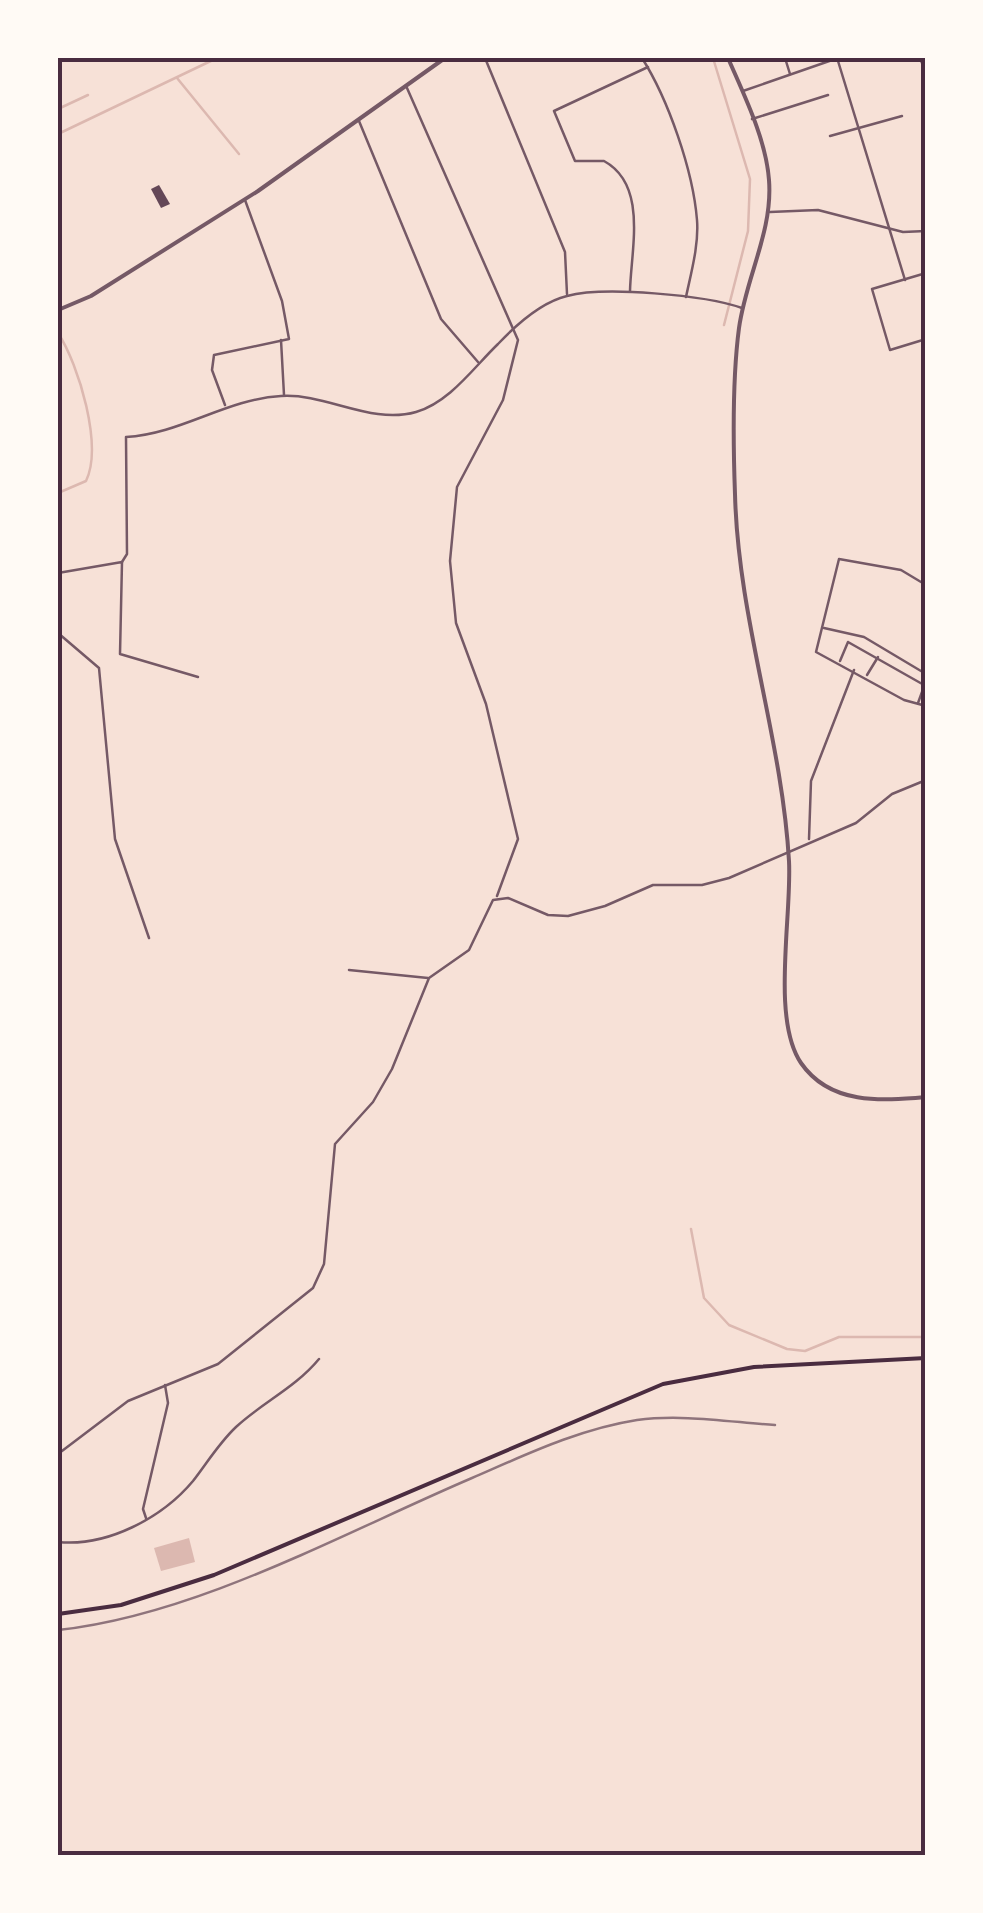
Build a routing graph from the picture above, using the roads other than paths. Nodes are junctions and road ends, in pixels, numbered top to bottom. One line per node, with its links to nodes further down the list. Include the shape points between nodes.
1 (446, 58): 11 (street)
2 (484, 58): 26 (street, via 565,252)
3 (642, 58): 8 (street)
4 (728, 58): 12 (street)
5 (785, 58): 10 (street)
6 (920, 58): 9 (street)
7 (838, 59): 10 (street); 17 (street)
8 (648, 67): 25 (street, via 554,111 574,161 604,161 628,182); 27 (street, via 662,86 698,224)
9 (926, 72)
10 (790, 75): 12 (street)
11 (406, 86): 16 (street); 30 (street)
12 (742, 92): 15 (street)
13 (828, 95): 15 (street)
14 (902, 116): 17 (street)
15 (752, 119): 20 (street, via 767,166)
16 (359, 121): 19 (street); 33 (street, via 441,319)
17 (860, 129): 18 (street); 21 (street)
18 (830, 136)
19 (244, 199): 29 (street); 31 (street, via 282,301 290,339)
20 (768, 212): 21 (street, via 818,210); 28 (street)
21 (889, 230): 22 (street); 24 (street)
22 (926, 231)
23 (926, 274): 24 (street)
24 (905, 280): 32 (street, via 872,289 890,350)
25 (630, 293): 26 (street); 27 (street)
26 (567, 296): 30 (street)
27 (686, 299): 28 (street)
28 (743, 308): 52 (street, via 736,514)
29 (58, 310)
30 (514, 328): 33 (street); 53 (street, via 518,350 508,385 455,495 450,561 456,619 486,704 518,839)
31 (281, 338): 34 (street); 35 (street, via 214,355 212,370)
32 (926, 339)
33 (479, 363): 34 (street, via 436,402 400,415)
34 (284, 396): 35 (street)
35 (226, 406): 36 (street, via 180,427 126,437)
36 (122, 562): 37 (street); 45 (street, via 120,654)
37 (58, 573)
38 (926, 585): 39 (street, via 901,570 839,559)
39 (822, 628): 42 (street, via 816,652); 44 (street, via 864,637)
40 (58, 634): 54 (street, via 99,668 114,839)
41 (878, 657): 42 (street, via 848,642); 46 (street); 47 (street)
42 (839, 662): 43 (street)
43 (854, 670): 46 (street); 51 (street, via 811,781)
44 (926, 674)
45 (198, 676)
46 (866, 677): 48 (street)
47 (925, 683): 48 (street)
48 (918, 704): 49 (street)
49 (926, 706)
50 (926, 780): 51 (street, via 892,794 856,823)
51 (809, 840): 52 (street)
52 (788, 850): 53 (street, via 728,878 653,886 582,914 548,914); 57 (street, via 787,1019 793,1050 803,1067 841,1094 877,1100)
53 (497, 896): 56 (street, via 469,950)
54 (149, 938)
55 (349, 970): 56 (street)
56 (429, 978): 60 (street, via 392,1069 330,1155 324,1264 313,1288 218,1364)
57 (926, 1096)
58 (926, 1358): 64 (main road, via 754,1368 663,1384 214,1575 121,1606)
59 (319, 1359): 62 (street, via 277,1400 232,1430 191,1483)
60 (164, 1384): 61 (street, via 128,1401); 62 (street, via 168,1403)
61 (58, 1454)
62 (146, 1519): 63 (street, via 74,1544)
63 (58, 1542)
64 (58, 1614)

